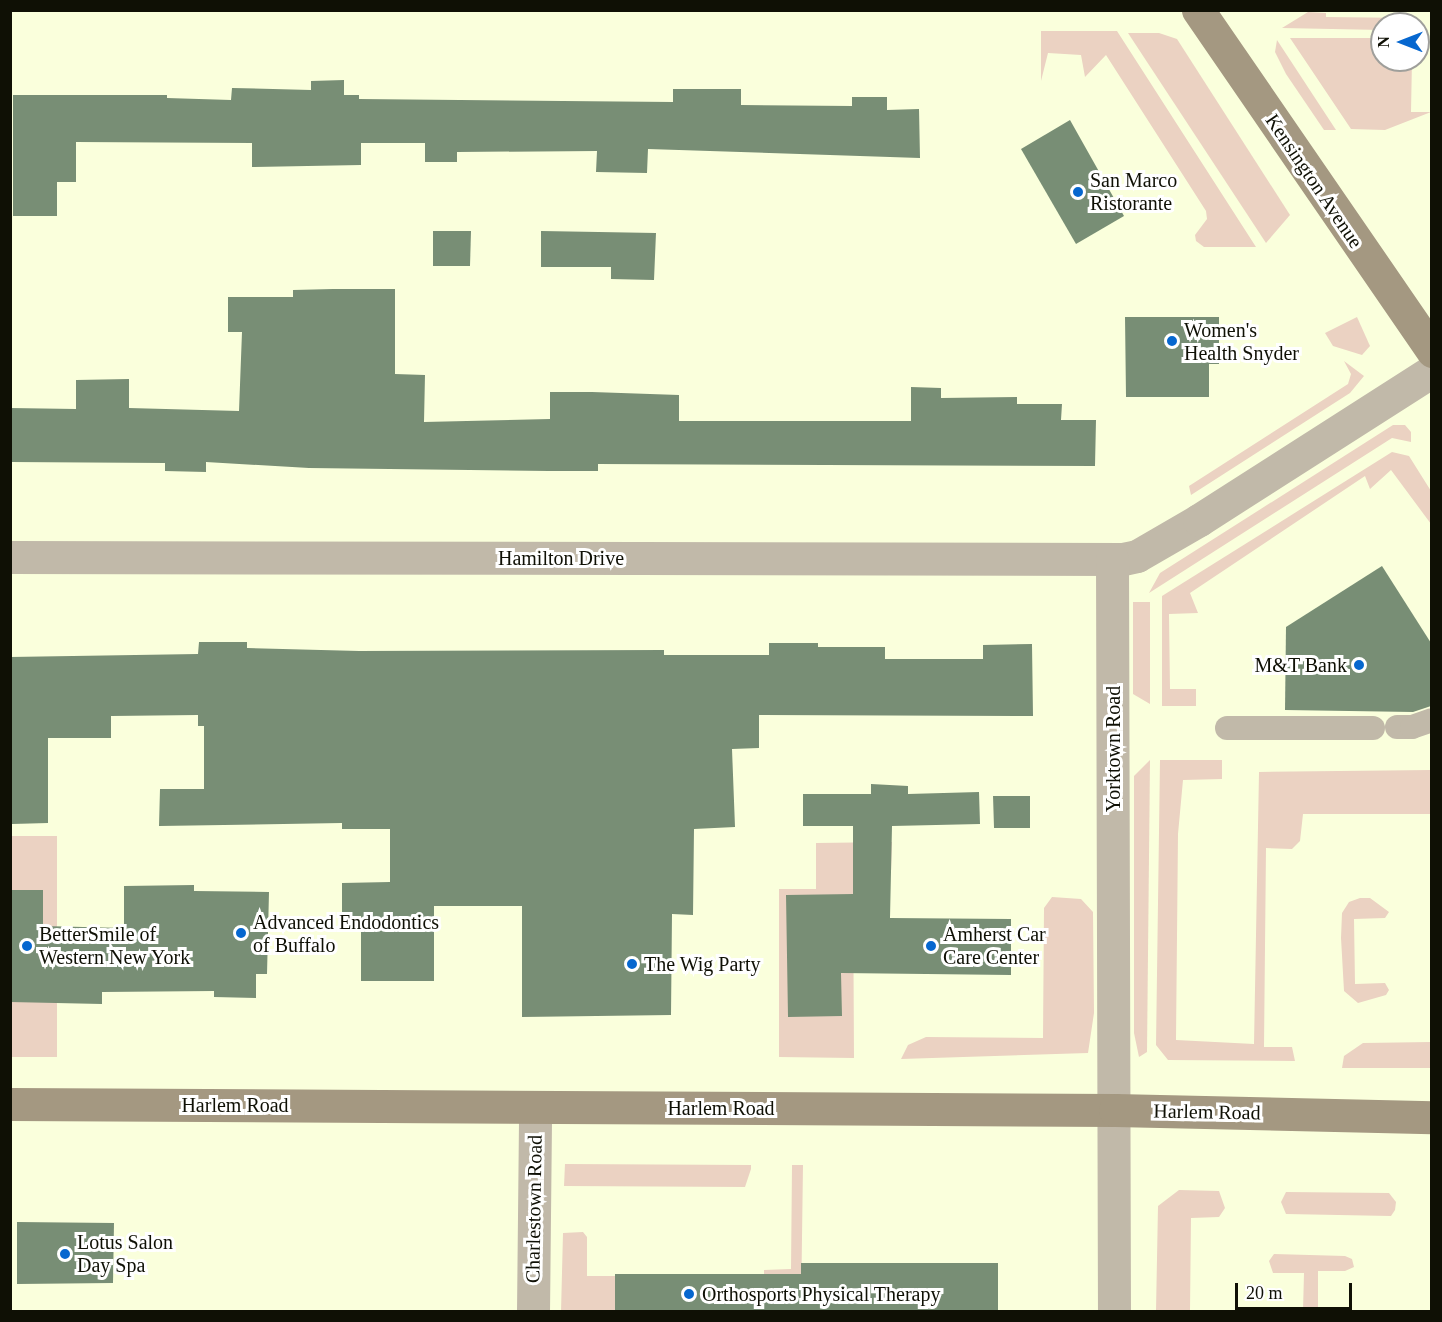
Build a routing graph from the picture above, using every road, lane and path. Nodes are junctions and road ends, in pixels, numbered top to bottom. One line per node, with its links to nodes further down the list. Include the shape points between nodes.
1 (1198, 10): 2 (main road, Kensington Avenue)
2 (1431, 351)
3 (1431, 371): 5 (street, via 1173,536 1137,556)
4 (10, 557): 5 (street, Hamilton Drive)
5 (1112, 559): 12 (street, Yorktown Road)
6 (1431, 720): 9 (lane, via 1412,728)
7 (1227, 728): 8 (lane)
8 (1373, 728)
9 (1397, 728)
10 (10, 1104): 11 (main road, Harlem Road)
11 (535, 1107): 12 (main road, Harlem Road); 14 (street, Charlestown Road)
12 (1115, 1110): 13 (main road, Harlem Road); 15 (street, Yorktown Road)
13 (1431, 1117)
14 (533, 1311)
15 (1113, 1311)

